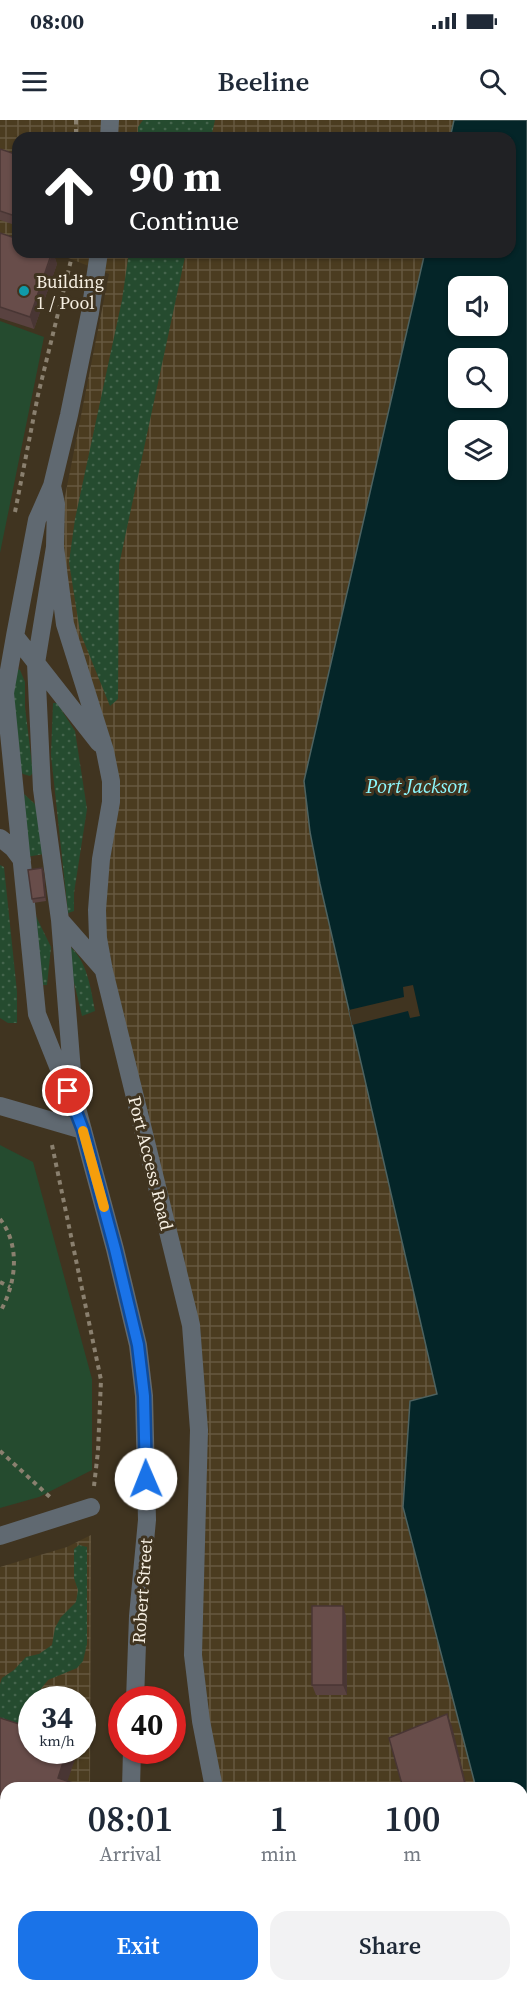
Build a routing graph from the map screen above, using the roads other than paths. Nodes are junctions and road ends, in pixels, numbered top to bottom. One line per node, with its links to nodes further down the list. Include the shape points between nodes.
1 (98, 258): 2 (street)
2 (52, 486): 3 (street, via 56,504); 4 (street, via 37,519)
3 (55, 547): 5 (street); 6 (street, Port Access Road, via 65,624)
4 (15, 636): 5 (street); 7 (street, via 5,693)
5 (36, 663): 6 (street); 8 (street)
6 (105, 751): 12 (street, Port Access Road, via 111,802 97,910)
7 (7, 782): 8 (street, via 32,790); 10 (street)
8 (44, 801): 11 (street)
9 (0, 838): 10 (street)
10 (22, 860): 14 (street, via 38,1014)
11 (60, 920): 12 (street); 14 (street, via 74,1097)
12 (104, 971): 20 (street, Port Access Road, via 191,1325 199,1430 193,1654)
13 (0, 1106): 14 (street)
14 (83, 1130): 17 (street, Robert Street, via 138,1345 144,1396 147,1520)
15 (91, 1507): 16 (street)
16 (0, 1536)
17 (136, 1686)
18 (132, 1764): 19 (street)
19 (131, 1782)
20 (213, 1782)

